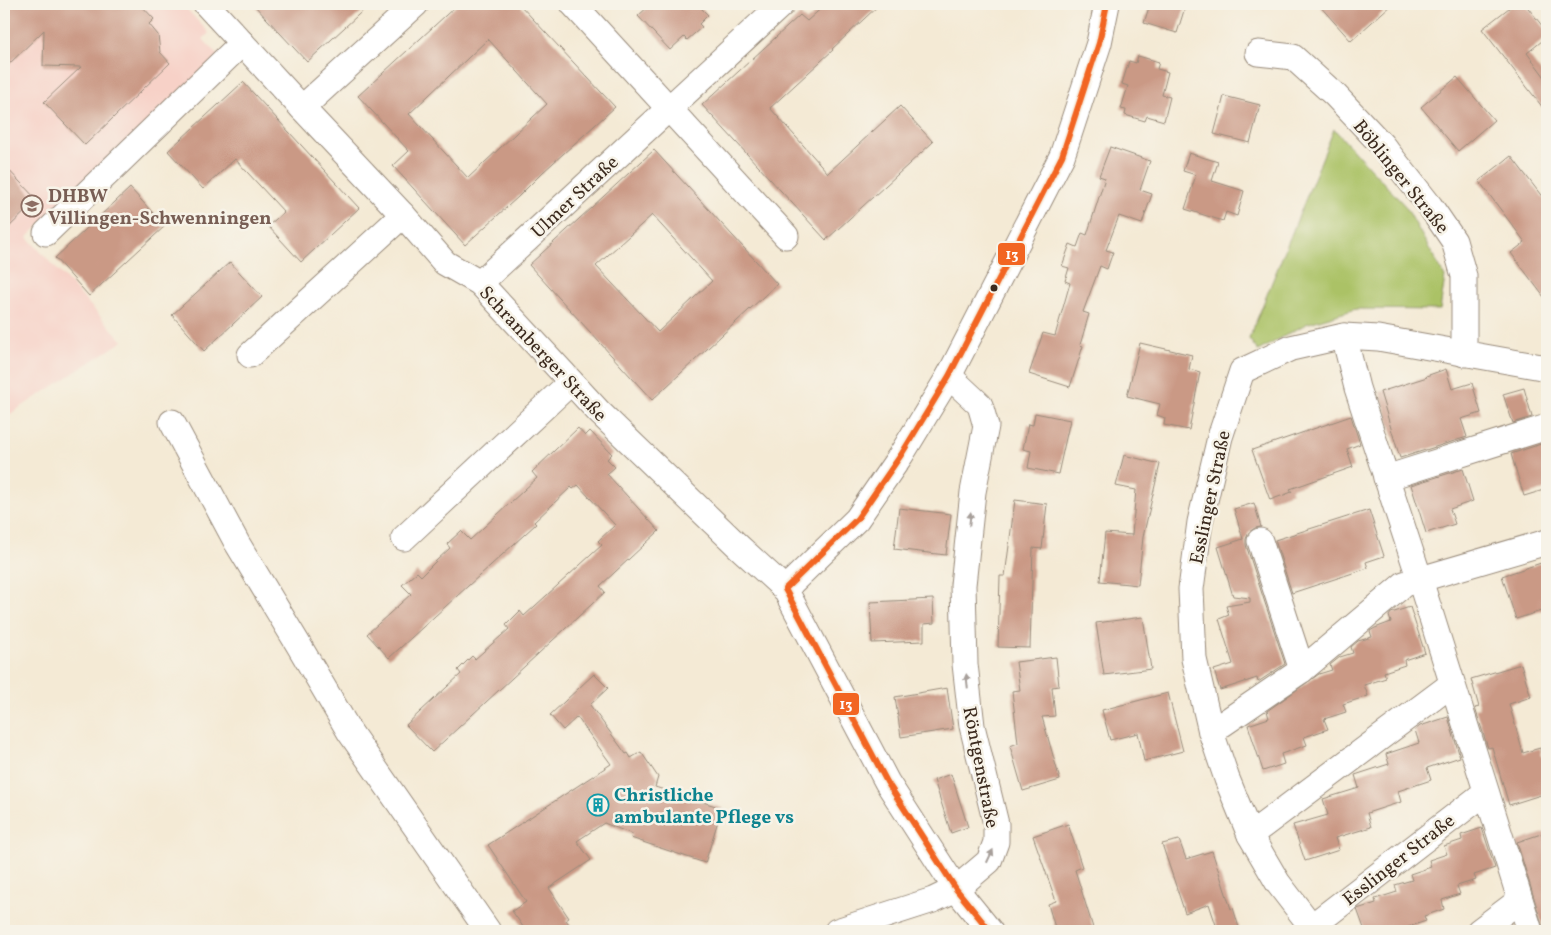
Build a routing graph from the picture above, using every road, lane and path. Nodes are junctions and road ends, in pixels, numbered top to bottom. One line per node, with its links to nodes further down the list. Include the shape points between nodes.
1 (206, 4): 6 (street, Schramberger Straße)
2 (416, 4): 8 (street)
3 (572, 4): 9 (street)
4 (782, 4): 9 (street, Ulmer Straße)
5 (1107, 4): 18 (street, via 1099,43 1062,156)
6 (242, 42): 8 (street, Schramberger Straße); 11 (street)
7 (1258, 53): 15 (street, Böblinger Straße, via 1293,57 1335,95 1382,146 1454,241 1464,276)
8 (302, 108): 10 (street, Schramberger Straße)
9 (668, 108): 12 (street); 13 (street, Ulmer Straße)
10 (403, 215): 13 (street, Schramberger Straße, via 445,263); 16 (street)
11 (46, 232)
12 (786, 236)
13 (480, 283): 19 (street, Schramberger Straße)
14 (1344, 336): 15 (street, Esslinger Straße, via 1378,338); 22 (street); 30 (street, Esslinger Straße, via 1291,348 1242,371 1235,390 1214,457 1200,522 1191,589 1194,659)
15 (1464, 354): 17 (street, Esslinger Straße)
16 (250, 355)
17 (1547, 368)
18 (948, 376): 27 (street, via 901,455 857,519); 33 (street, Röntgenstraße, one-way to 18, via 989,862 996,842 996,824 972,726 965,664 963,585 972,492 986,426 980,405)
19 (571, 382): 23 (street); 27 (street, Schramberger Straße)
20 (172, 422): 36 (street, via 236,543 349,731)
21 (1547, 426): 22 (street)
22 (1386, 478): 26 (street)
23 (404, 538)
24 (1260, 541): 28 (street)
25 (1547, 542): 26 (street)
26 (1420, 580): 28 (street, via 1404,584); 29 (street)
27 (785, 588): 33 (street, via 887,782)
28 (1302, 670): 30 (street)
29 (1452, 684): 31 (street); 32 (street)
30 (1211, 732): 32 (street, Esslinger Straße)
31 (1486, 792): 34 (street); 35 (street, Esslinger Straße)
32 (1250, 835): 35 (street, Esslinger Straße, via 1278,883)
33 (956, 889): 37 (street, Röntgenstraße, via 933,900); 38 (street)
34 (1520, 900): 39 (street); 40 (street)
35 (1313, 929)
36 (488, 931)
37 (837, 931)
38 (990, 931)
39 (1479, 931)
40 (1530, 931)

